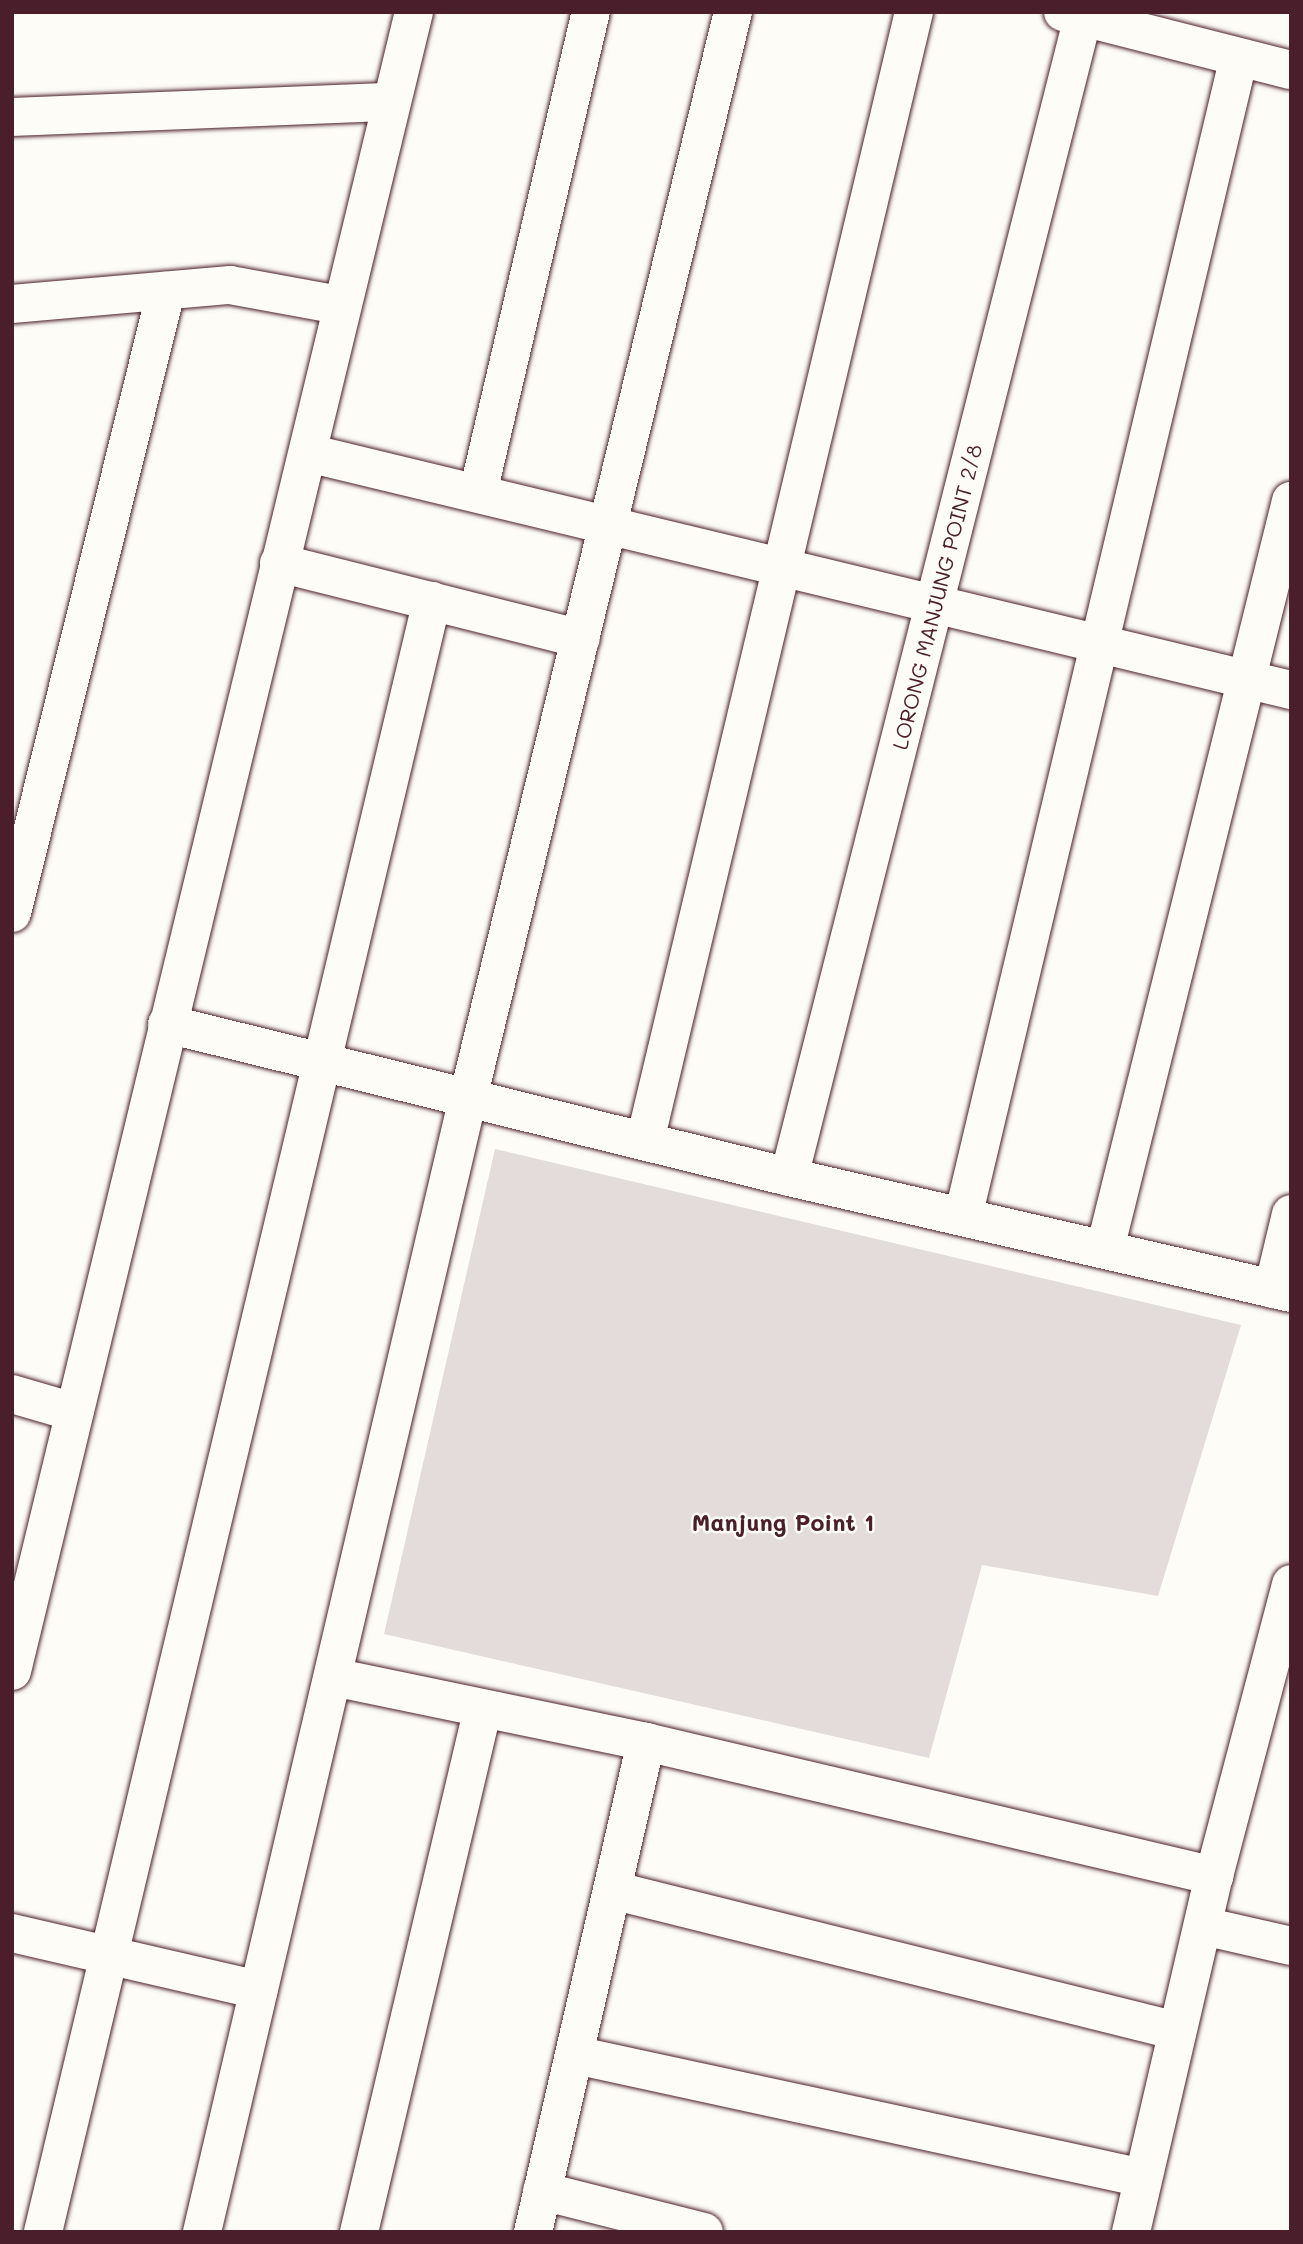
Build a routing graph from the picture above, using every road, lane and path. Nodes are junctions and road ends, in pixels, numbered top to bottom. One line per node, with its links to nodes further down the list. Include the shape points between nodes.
1 (414, 12): 8 (street)
2 (591, 12): 14 (street)
3 (733, 12): 16 (street)
4 (914, 12): 18 (street)
5 (1073, 15): 6 (street); 20 (street, LORONG MANJUNG POINT 2/8)
6 (1239, 57): 7 (street); 22 (street)
7 (1291, 70)
8 (391, 102): 9 (street); 12 (street)
9 (12, 117)
10 (166, 291): 11 (street); 12 (street, via 230,285); 25 (street)
11 (12, 304)
12 (339, 305): 13 (street)
13 (308, 453): 14 (street); 17 (street)
14 (478, 493): 16 (street)
15 (1291, 501): 23 (street)
16 (608, 524): 18 (street); 21 (street)
17 (279, 563): 19 (street); 26 (street)
18 (784, 566): 20 (street); 29 (street)
19 (432, 601): 21 (street); 27 (street)
20 (935, 602): 22 (street); 30 (street, LORONG MANJUNG POINT 2/8)
21 (581, 639): 28 (street)
22 (1101, 643): 23 (street); 32 (street)
23 (1247, 680): 24 (street); 33 (street)
24 (1291, 690)
25 (12, 913)
26 (167, 1024): 27 (street); 36 (street)
27 (322, 1062): 28 (street); 47 (street)
28 (468, 1098): 29 (street); 39 (street)
29 (645, 1142): 30 (street)
30 (789, 1177): 32 (street)
31 (1291, 1214): 34 (street)
32 (963, 1217): 33 (street)
33 (1105, 1250): 34 (street)
34 (1282, 1291)
35 (12, 1394): 36 (street)
36 (74, 1412): 38 (street)
37 (1291, 1584): 42 (street)
38 (12, 1671)
39 (333, 1677): 40 (street); 48 (street)
40 (484, 1708): 41 (street); 55 (street)
41 (646, 1742): 42 (street); 43 (street)
42 (1214, 1876): 44 (street)
43 (612, 1890): 49 (street); 50 (street)
44 (1203, 1926): 46 (street); 49 (street)
45 (12, 1933): 47 (street)
46 (1291, 1946)
47 (111, 1956): 48 (street); 53 (street)
48 (259, 1990): 54 (street)
49 (1177, 2031): 51 (street)
50 (575, 2055): 51 (street); 52 (street)
51 (1143, 2178): 58 (street)
52 (542, 2191): 56 (street); 57 (street)
53 (43, 2232)
54 (202, 2232)
55 (359, 2232)
56 (533, 2232)
57 (704, 2232)
58 (1131, 2232)

